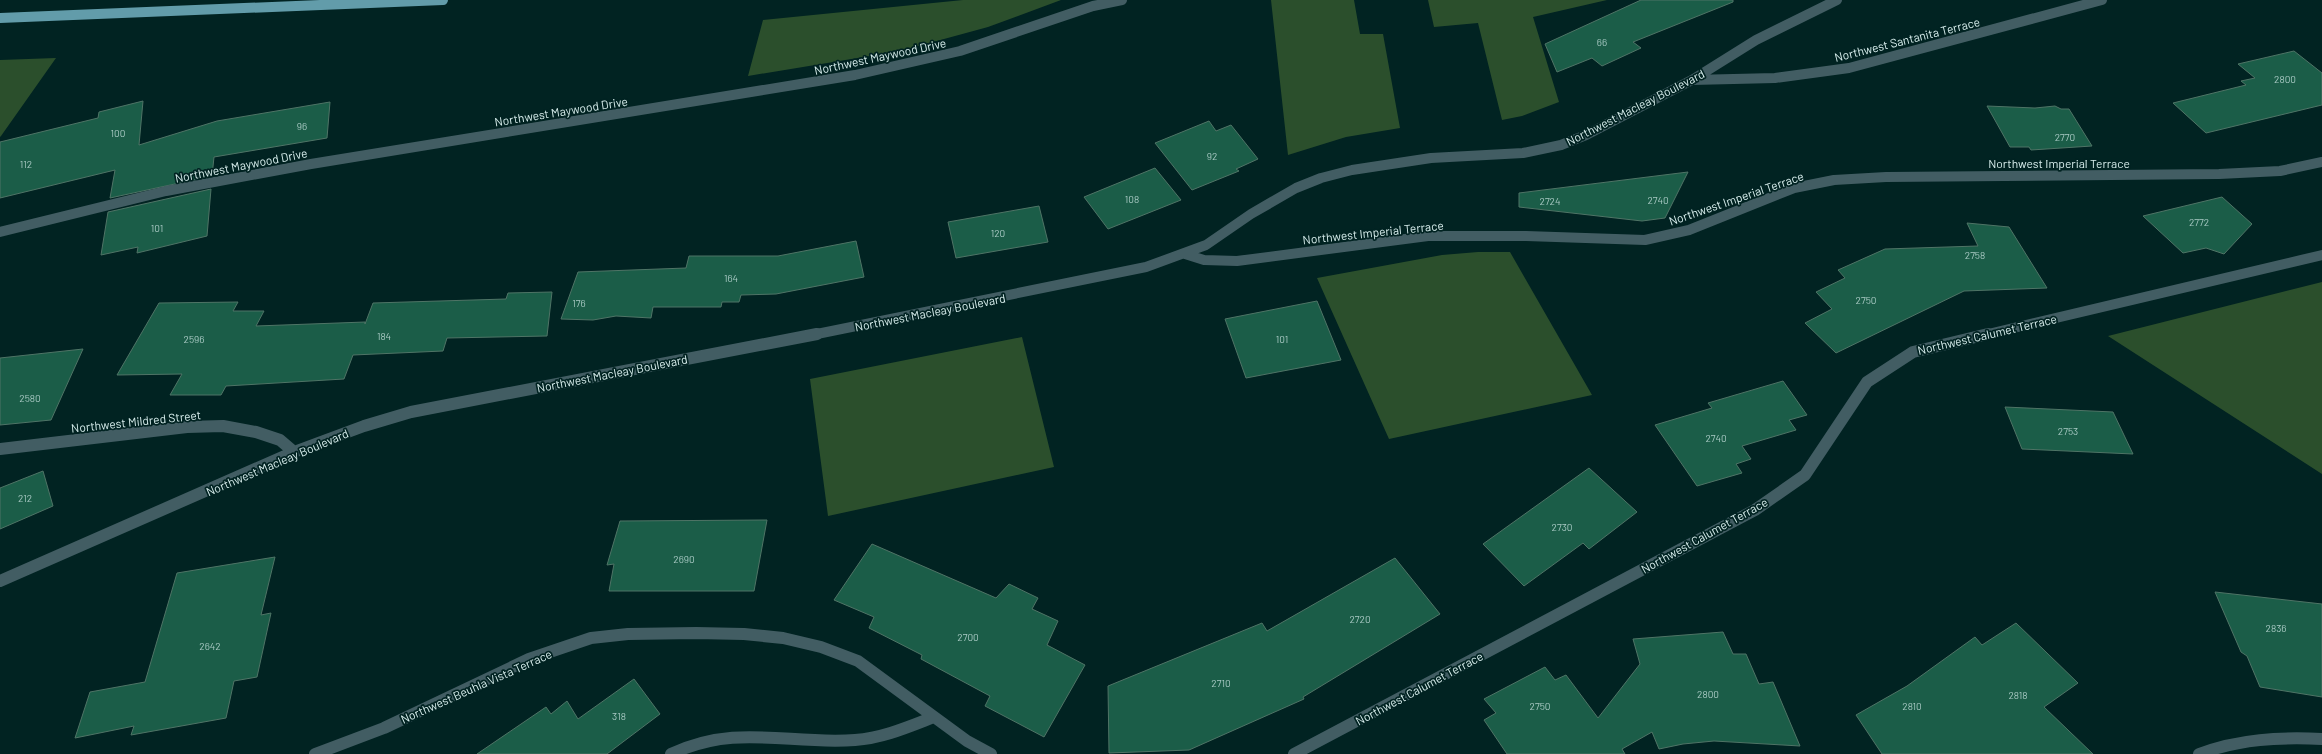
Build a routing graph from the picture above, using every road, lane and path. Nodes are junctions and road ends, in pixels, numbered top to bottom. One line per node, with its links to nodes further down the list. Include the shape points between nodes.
1 (443, 0): 5 (main road)
2 (1122, 0): 8 (street, Northwest Maywood Drive, via 1093,6 960,51 855,75 311,164 166,191)
3 (1837, 0): 6 (street, Northwest Macleay Boulevard, via 1756,40)
4 (2102, 0): 6 (street, Northwest Santanita Terrace, via 1849,68 1775,78)
5 (0, 18)
6 (1692, 80): 9 (street, Northwest Macleay Boulevard, via 1586,135 1541,151 1432,158 1352,170 1321,178 1290,192 1251,214 1206,245)
7 (2322, 162): 9 (street, Northwest Imperial Terrace, via 2280,171 2219,174 1886,177 1834,180 1794,188 1689,230 1645,240 1428,236 1237,261 1197,260)
8 (0, 232)
9 (1185, 254): 12 (street, Northwest Macleay Boulevard, via 1146,267 1090,280 412,412 364,426)
10 (2322, 255): 19 (street, Northwest Calumet Terrace, via 1913,352 1867,382 1805,475 1754,510)
11 (0, 450): 12 (street, Northwest Mildred Street, via 187,427 223,426 256,432 280,440)
12 (294, 452): 13 (street, Northwest Macleay Boulevard)
13 (0, 581)
14 (934, 717): 16 (street, Northwest Beuhla Vista Terrace, via 858,661 820,647 783,638 744,634 628,634 590,638 529,659 384,728); 17 (street, via 892,734 814,740 756,736 714,738); 18 (street, Northwest Beuhla Vista Terrace, via 967,741)
15 (2322, 739): 20 (street, via 2257,740 2220,745)
16 (315, 754)
17 (671, 754)
18 (991, 754)
19 (1294, 754)
20 (2199, 754)

